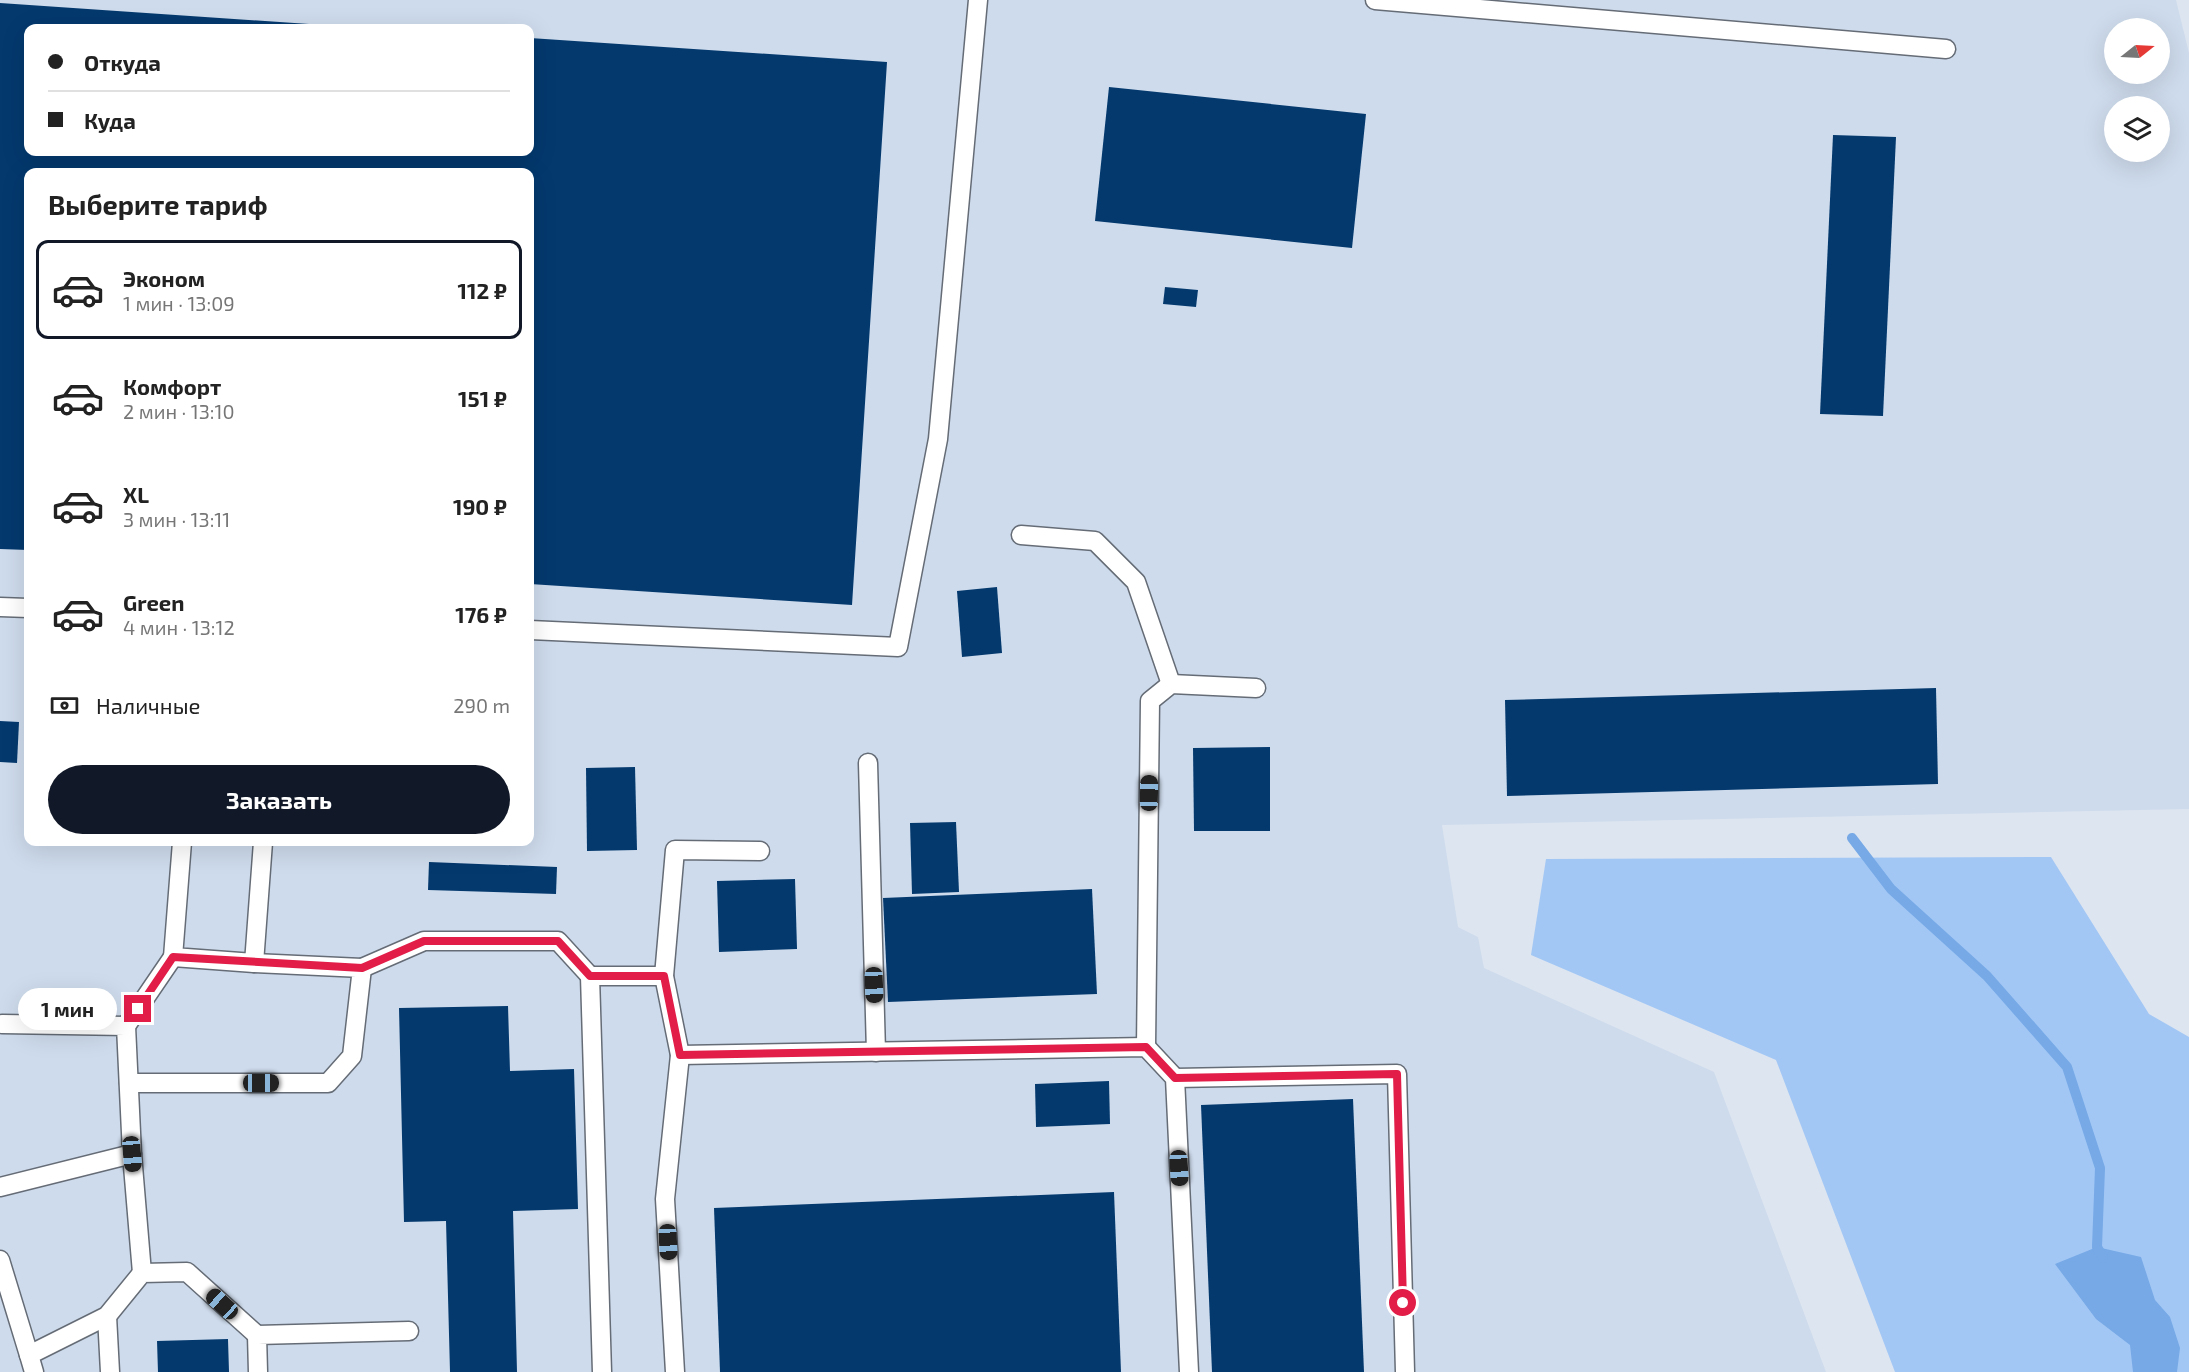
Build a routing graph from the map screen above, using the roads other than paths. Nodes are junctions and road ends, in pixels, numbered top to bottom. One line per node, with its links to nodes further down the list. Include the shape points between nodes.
1 (978, 0): 7 (lane, via 938,439 898,647)
2 (1375, 0): 3 (lane)
3 (1946, 50)
4 (1021, 535): 8 (lane, via 1095,541 1136,582)
5 (0, 607): 6 (lane)
6 (24, 608)
7 (534, 630)
8 (1171, 684): 9 (lane); 21 (lane, via 1150,701)
9 (1256, 688)
10 (868, 763): 22 (lane)
11 (182, 846): 14 (lane)
12 (263, 846): 15 (lane)
13 (760, 850): 18 (lane, via 675,850)
14 (173, 957): 15 (lane); 20 (lane)
15 (254, 963): 16 (lane)
16 (362, 968): 17 (lane, via 424,941 558,941); 25 (lane, via 352,1056 328,1083)
17 (590, 976): 18 (lane); 36 (lane)
18 (664, 976): 23 (lane)
19 (2, 1024): 20 (lane)
20 (126, 1026): 25 (lane)
21 (1146, 1047): 22 (lane); 24 (lane)
22 (876, 1052): 23 (lane)
23 (680, 1055): 37 (lane, via 665,1198)
24 (1175, 1078): 38 (lane); 39 (lane, via 1397,1074)
25 (129, 1083): 26 (lane)
26 (132, 1154): 27 (lane); 29 (lane)
27 (0, 1187)
28 (0, 1260): 33 (lane)
29 (142, 1274): 30 (lane); 32 (lane, via 187,1272)
30 (107, 1316): 33 (lane); 34 (lane)
31 (409, 1331): 32 (lane)
32 (257, 1335): 35 (lane)
33 (32, 1363)
34 (110, 1372)
35 (258, 1372)
36 (602, 1372)
37 (675, 1372)
38 (1189, 1372)
39 (1405, 1372)

